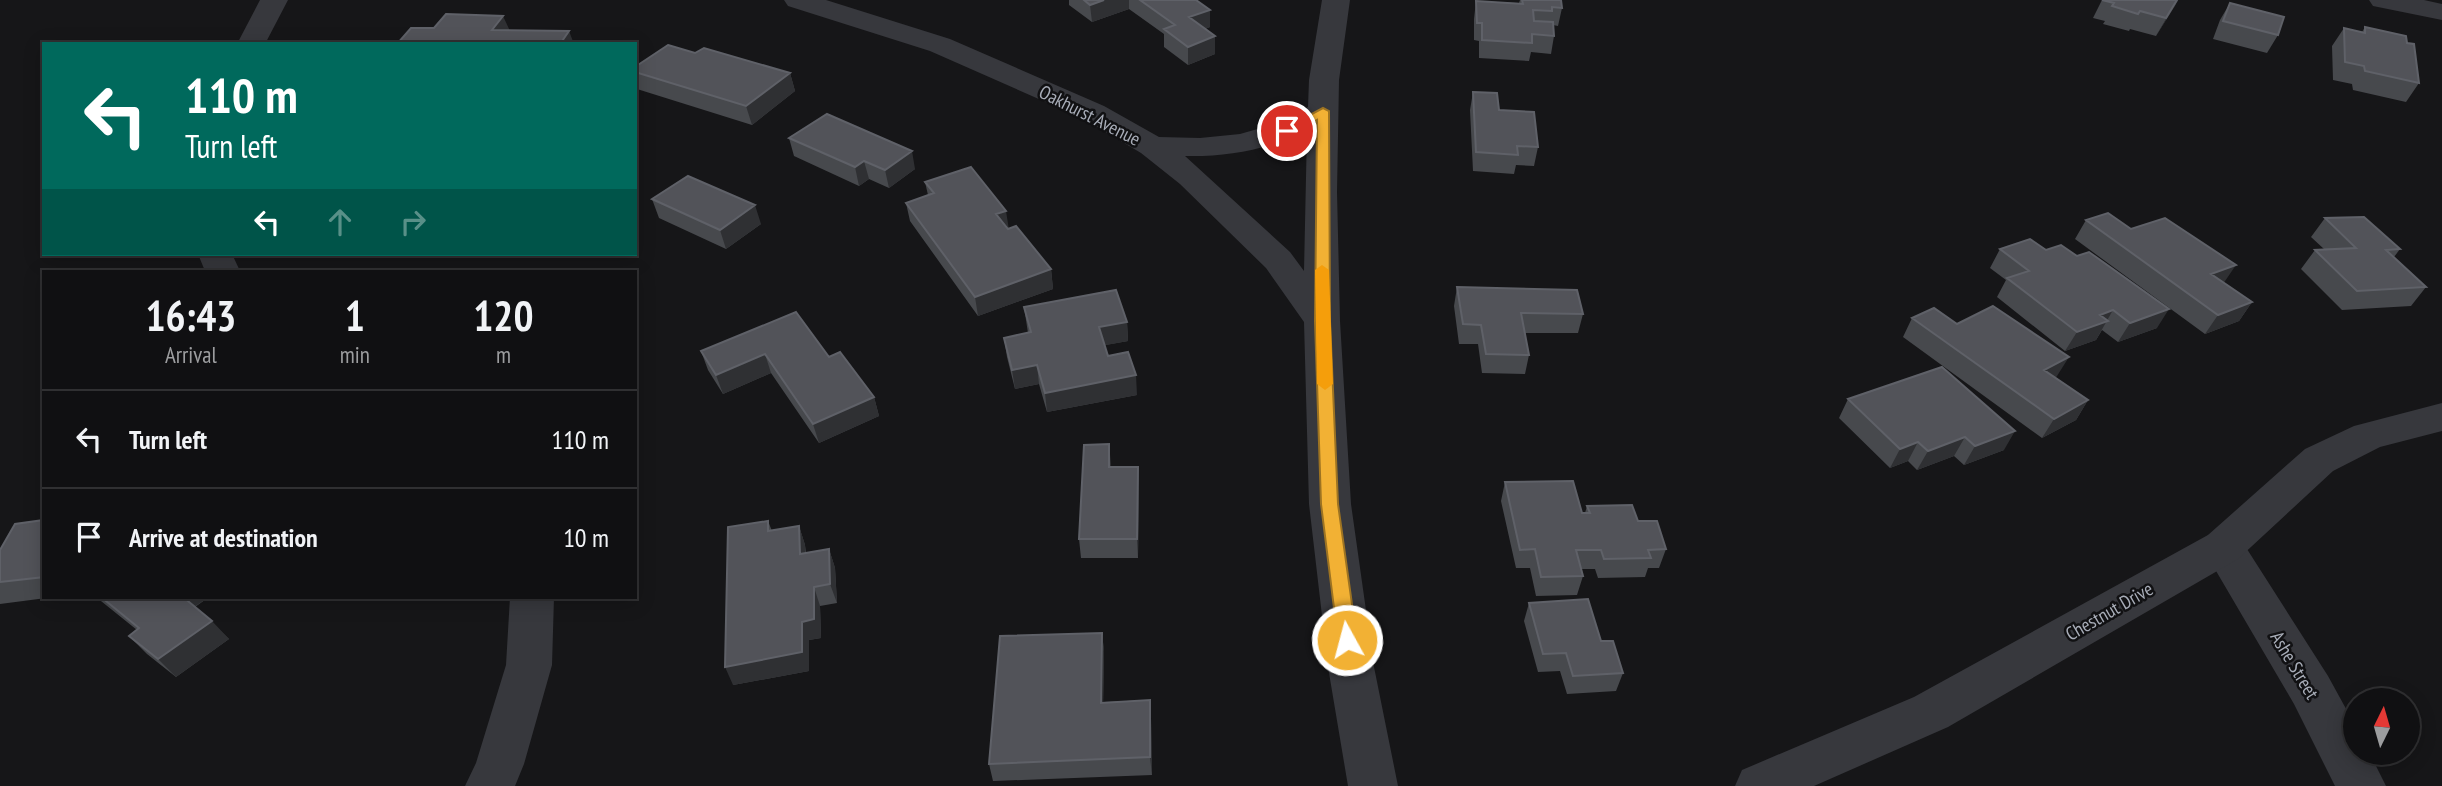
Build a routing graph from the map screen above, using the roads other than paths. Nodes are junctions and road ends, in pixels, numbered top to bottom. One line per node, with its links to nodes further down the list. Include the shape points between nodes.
1 (274, 0): 6 (street)
2 (798, 0): 8 (street, Oakhurst Avenue, via 940,45 1093,112)
3 (1336, 0): 7 (street)
4 (2383, 0): 5 (street)
5 (2442, 12)
6 (252, 42)
7 (1323, 111): 8 (street, via 1256,142 1204,148); 9 (street)
8 (1152, 146): 9 (street, Oakhurst Avenue, via 1278,260)
9 (1322, 321): 14 (street, via 1330,504 1351,667)
10 (2442, 417): 11 (street, Chestnut Drive, via 2368,436 2319,460)
11 (2223, 547): 15 (street, Chestnut Drive, via 1931,712); 16 (street, Ashe Street, via 2311,690)
12 (532, 599): 13 (street, via 529,665)
13 (490, 786)
14 (1373, 786)
15 (1760, 786)
16 (2361, 786)

